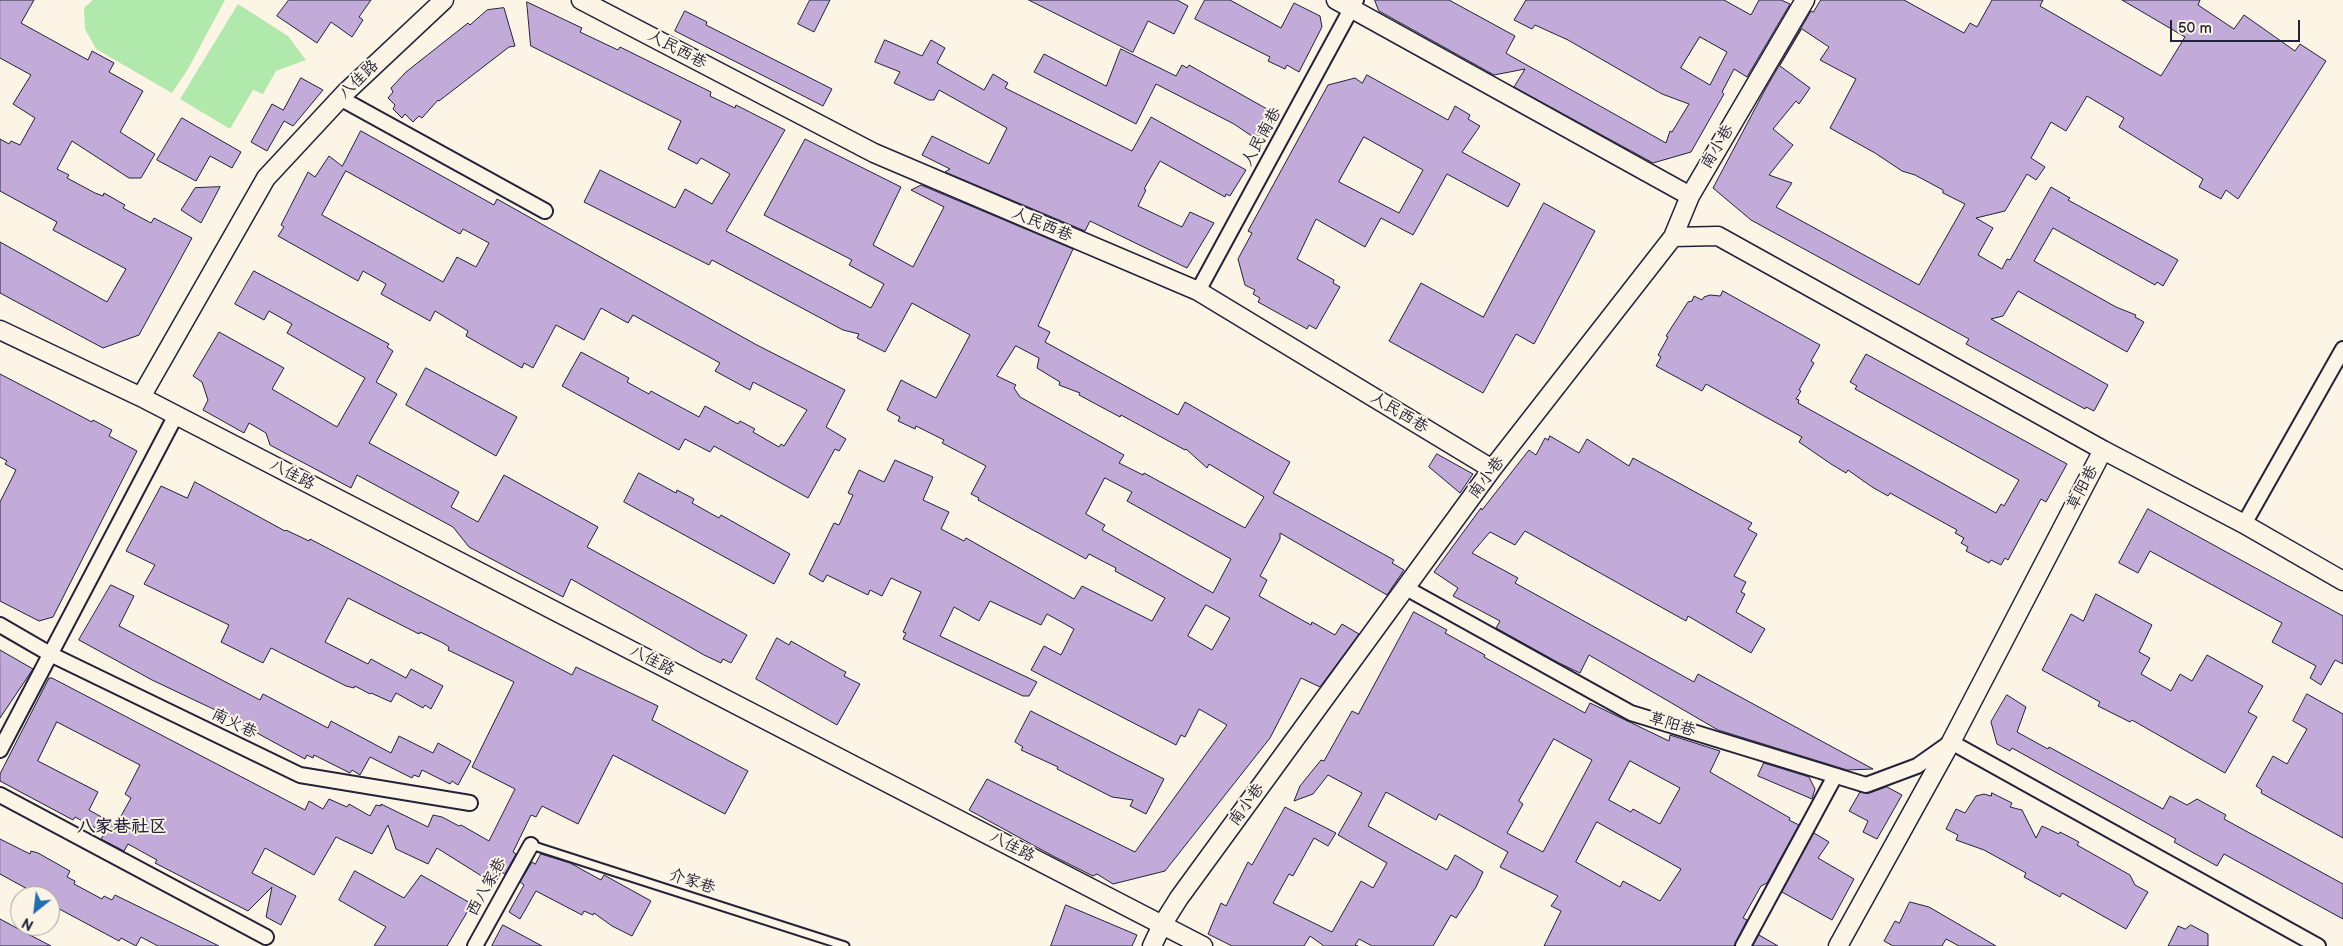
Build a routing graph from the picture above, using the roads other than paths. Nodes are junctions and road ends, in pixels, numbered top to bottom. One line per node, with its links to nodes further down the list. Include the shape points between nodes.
1 (444, 0): 6 (street, 八佳路)
2 (581, 0): 10 (street, 人民西巷, via 874,153)
3 (1336, 0): 5 (street)
4 (1805, 0): 7 (street, 南小巷)
5 (1354, 4): 7 (street); 10 (street, 人民南巷)
6 (340, 98): 8 (street); 13 (street, 八佳路, via 266,178)
7 (1690, 196): 9 (street, 南小巷)
8 (545, 211)
9 (1672, 237): 15 (street, via 1718,236); 16 (street, 南小巷)
10 (1198, 291): 16 (street, 人民西巷)
11 (0, 330): 13 (street, 八佳路)
12 (2343, 349): 17 (street)
13 (141, 397): 14 (street, 八佳路)
14 (176, 415): 21 (street); 28 (street, 八佳路)
15 (2103, 450): 17 (street, 草阳巷); 22 (street, 草阳巷)
16 (1492, 470): 19 (street, 南小巷)
17 (2244, 524): 18 (street, 草阳巷)
18 (2343, 581)
19 (1406, 588): 24 (street, 草阳巷, via 1631,713); 28 (street, 南小巷)
20 (0, 625): 21 (street, 南火巷)
21 (50, 654): 23 (street); 26 (street, 南火巷, via 300,775)
22 (1951, 742): 24 (street, 草阳巷, via 1917,766 1866,785); 35 (street, 草阳巷); 36 (street)
23 (0, 750)
24 (1835, 776): 34 (street)
25 (0, 795): 29 (street)
26 (470, 804)
27 (531, 845): 30 (street, 西八家巷); 31 (lane, 介家巷)
28 (1162, 925): 32 (street, 南小巷); 33 (street, 八佳路)
29 (266, 937)
30 (475, 946)
31 (845, 946)
32 (1152, 946)
33 (1203, 946)
34 (1743, 946)
35 (1838, 946)
36 (2318, 946)

